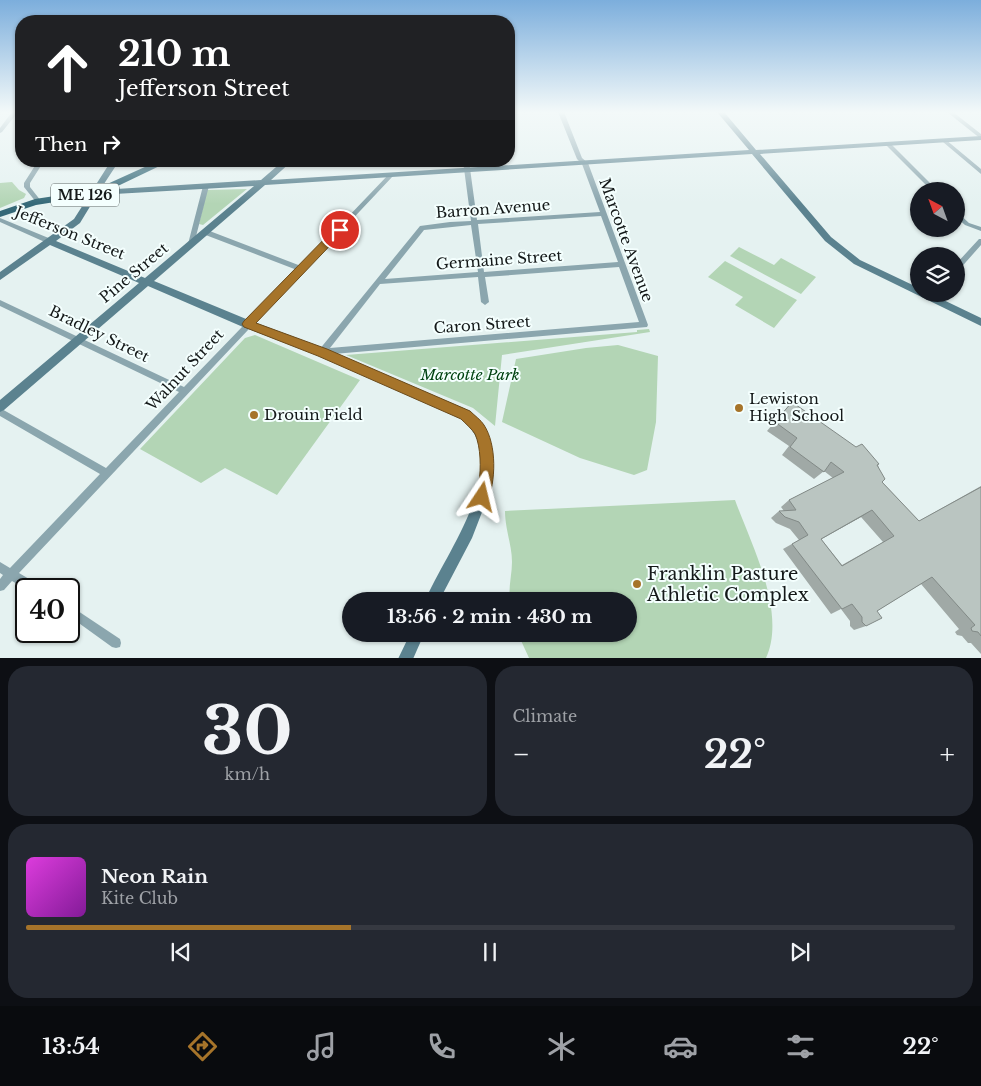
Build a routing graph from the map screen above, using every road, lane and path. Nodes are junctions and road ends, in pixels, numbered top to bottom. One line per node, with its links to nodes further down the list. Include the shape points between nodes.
1 (573, 143): 7 (street, Marcotte Avenue)
2 (748, 143): 6 (street)
3 (912, 143): 5 (street)
4 (946, 143): 14 (street)
5 (888, 144): 6 (street); 17 (street)
6 (756, 152): 7 (street); 38 (street, via 804,213 837,247 857,262)
7 (585, 163): 13 (street); 22 (street, Marcotte Avenue)
8 (37, 167): 20 (street, via 27,187)
9 (111, 167): 19 (street)
10 (153, 167): 19 (main road, ME 126)
11 (281, 167): 16 (street, Pine Street)
12 (467, 167): 13 (street)
13 (468, 170): 15 (street); 25 (street)
14 (981, 172)
15 (392, 175): 16 (street); 33 (street, Walnut Street)
16 (263, 182): 18 (street); 27 (street, Pine Street)
17 (926, 182)
18 (206, 186): 19 (street); 30 (street)
19 (96, 193): 20 (main road, ME 126); 28 (street, via 77,220)
20 (38, 201): 21 (main road, ME 126)
21 (0, 214)
22 (604, 214): 25 (street, Barron Avenue); 32 (street, Marcotte Avenue)
23 (0, 220): 28 (street, Jefferson Street)
24 (965, 222): 26 (street)
25 (475, 223): 34 (street); 37 (street, Barron Avenue, via 422,228)
26 (981, 229): 29 (street)
27 (205, 232): 30 (street, Pine Street); 33 (street)
28 (49, 241): 35 (street); 36 (street, Jefferson Street)
29 (980, 242): 31 (street)
30 (191, 244): 36 (street, Pine Street)
31 (965, 259)
32 (621, 264): 34 (street, Germaine Street); 44 (street, Marcotte Avenue)
33 (302, 268): 43 (street, Walnut Street)
34 (481, 275): 37 (street, Germaine Street); 39 (street)
35 (0, 277)
36 (147, 282): 43 (street, Jefferson Street); 45 (street, Pine Street)
37 (378, 282): 46 (street, Barron Avenue)
38 (910, 288)
39 (485, 302)
40 (943, 302): 42 (street)
41 (0, 303): 45 (street, Bradley Street)
42 (981, 322)
43 (248, 324): 46 (street, Jefferson Street); 47 (street, Walnut Street)
44 (644, 325): 46 (street, Caron Street)
45 (79, 340): 47 (street, Bradley Street); 48 (street, Pine Street)
46 (322, 352): 55 (street, Jefferson Street, via 466,415 479,429 487,462 482,497)
47 (186, 391): 50 (street, Walnut Street)
48 (0, 407)
49 (0, 412): 50 (street)
50 (107, 473): 52 (street, Walnut Street)
51 (0, 567): 52 (street)
52 (11, 574): 53 (street); 54 (street, Walnut Street)
53 (17, 578)
54 (0, 586)
55 (436, 592)
56 (80, 618): 58 (street)
57 (413, 642): 59 (street)
58 (116, 643)
59 (405, 658)

